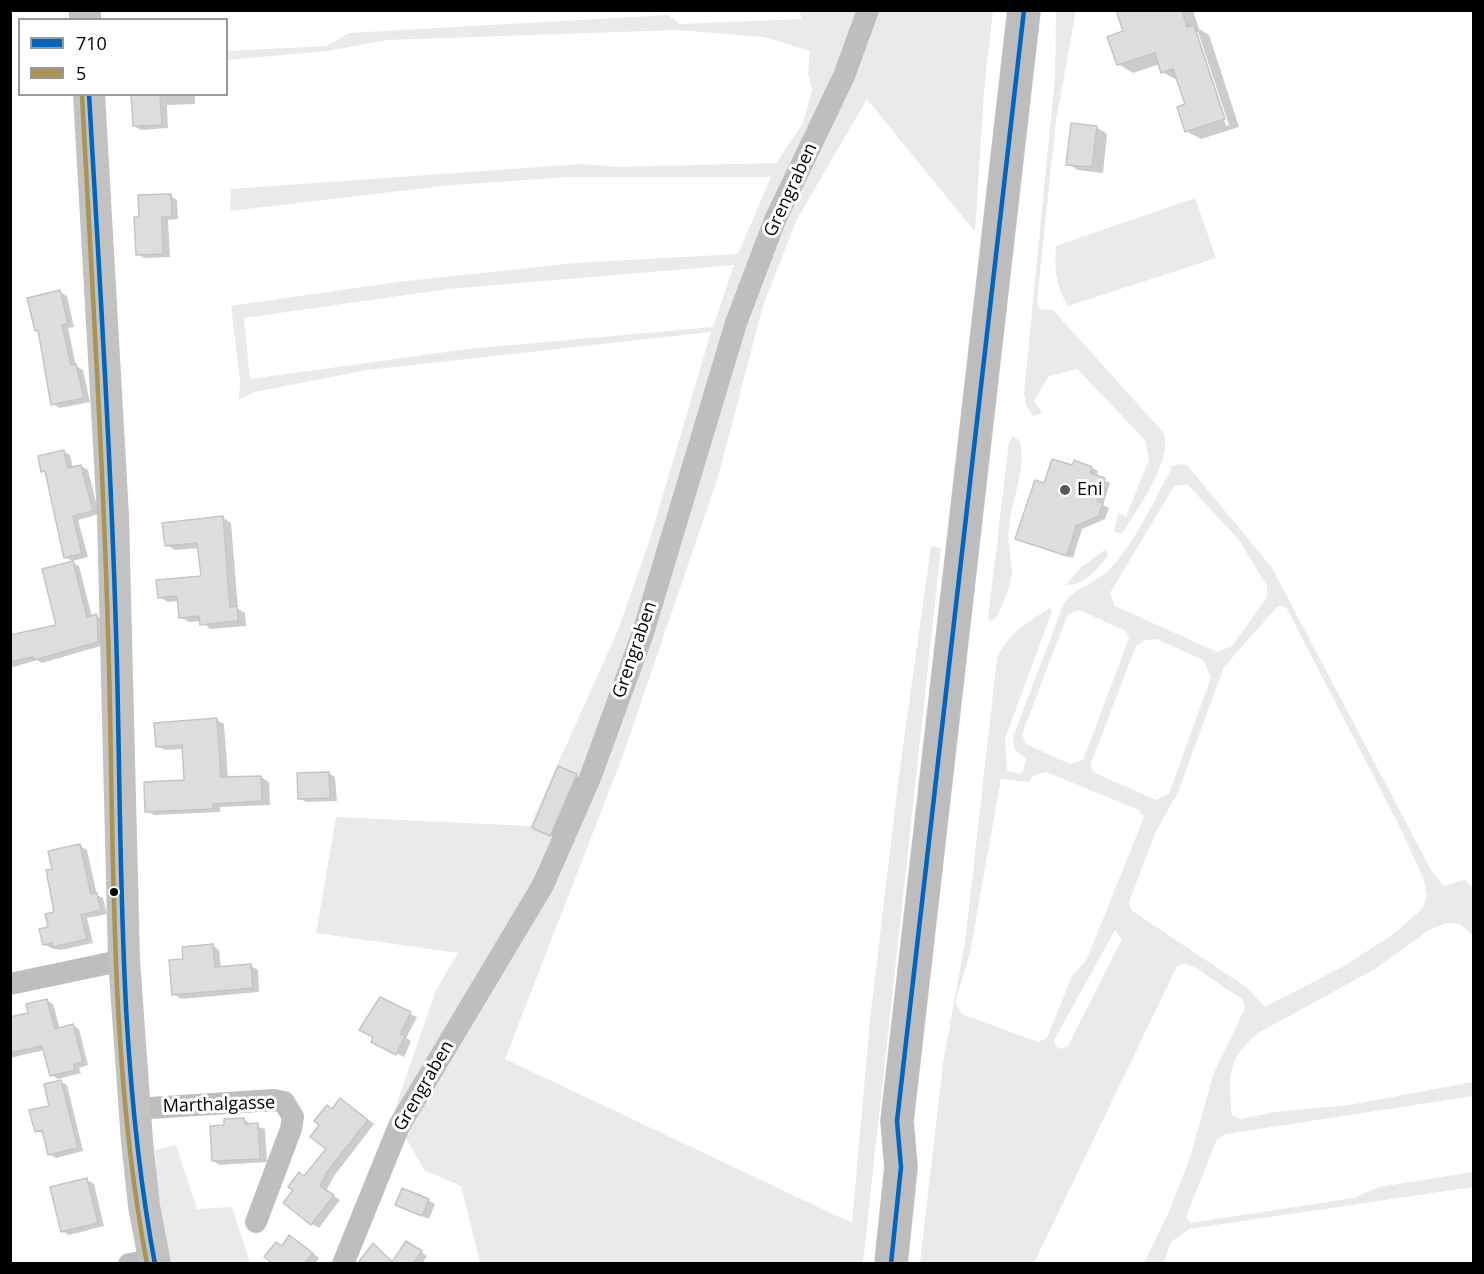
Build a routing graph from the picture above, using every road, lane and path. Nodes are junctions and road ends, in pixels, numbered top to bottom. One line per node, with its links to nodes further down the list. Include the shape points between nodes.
1 (868, 10): 11 (street, Grengraben, via 844,76 775,220 736,323 642,633 585,789 543,885 399,1126)
2 (1024, 10): 8 (main road, via 897,1120)
3 (1044, 10): 8 (main road, via 917,1123)
4 (89, 96): 5 (street, via 113,516)
5 (124, 960): 6 (street); 7 (street)
6 (10, 984)
7 (134, 1109): 9 (street, Marthalgasse, via 284,1102 293,1117 291,1129); 10 (street)
8 (901, 1167): 12 (main road)
9 (256, 1222)
10 (146, 1262)
11 (343, 1263)
12 (891, 1263)

